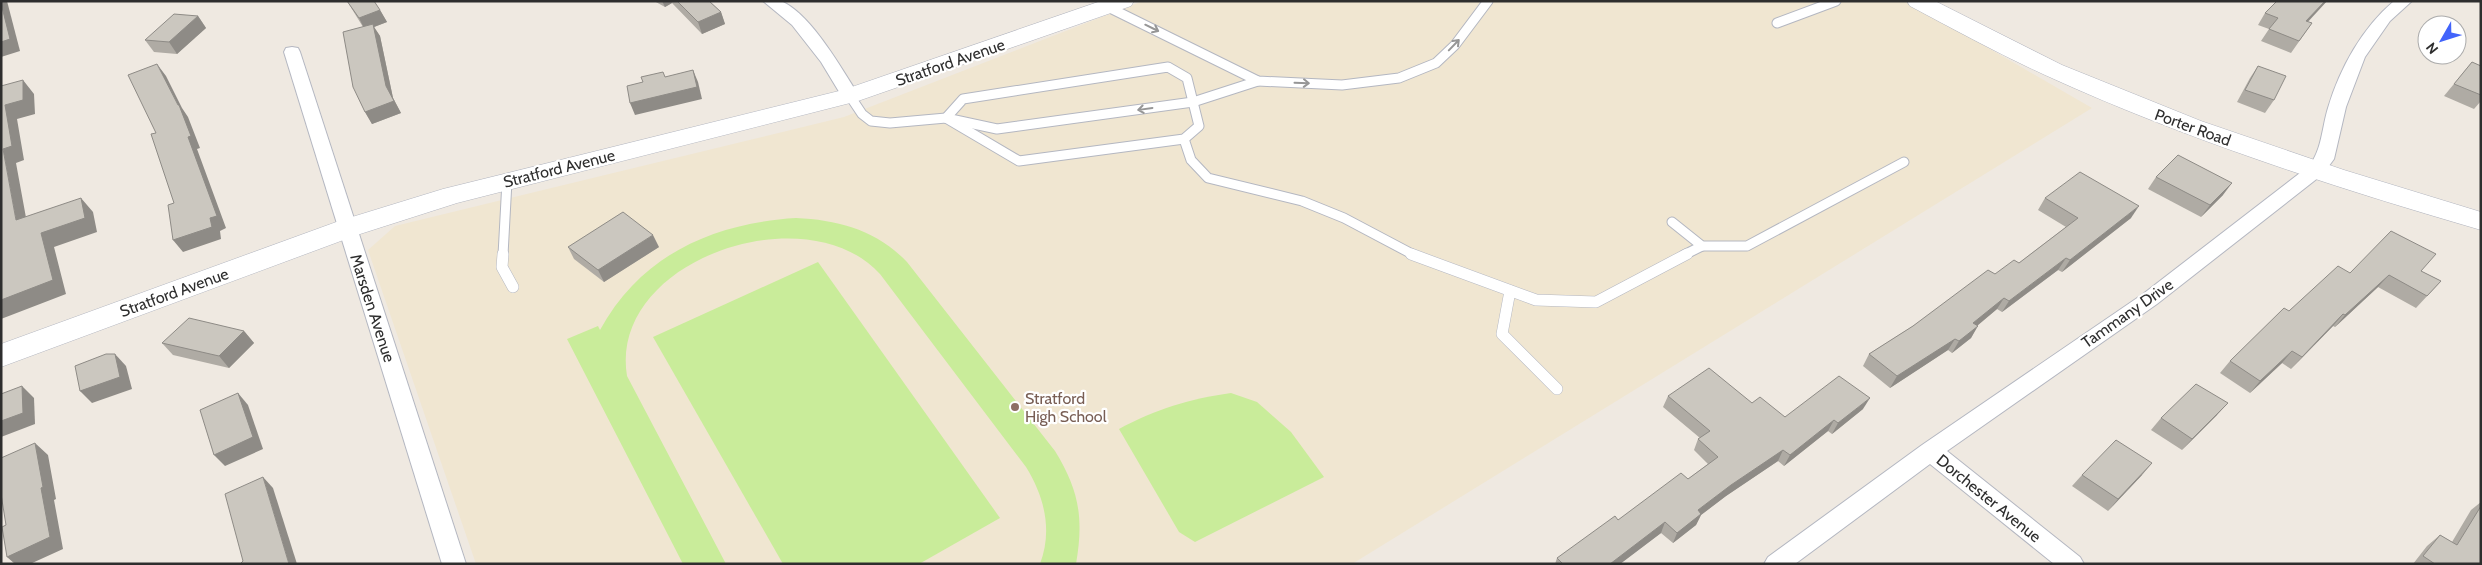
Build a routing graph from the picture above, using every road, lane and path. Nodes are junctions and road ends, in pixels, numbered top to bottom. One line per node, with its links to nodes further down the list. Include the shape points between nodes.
1 (771, 1): 10 (street, via 798,22 828,60)
2 (1488, 1): 9 (lane, one-way to 2, via 1342,85 1398,78 1436,63 1455,45)
3 (1836, 1): 7 (lane)
4 (1918, 1): 15 (street, Porter Road, via 1977,35 2106,94 2205,133)
5 (2404, 1): 15 (street, Tammany Drive, via 2384,18 2357,57 2337,107 2325,159)
6 (1116, 4): 9 (lane, one-way to 9); 10 (street, Stratford Avenue)
7 (1777, 23)
8 (292, 52): 19 (street, Marsden Avenue)
9 (1258, 81): 11 (lane)
10 (850, 96): 12 (lane, via 871,121 890,123); 16 (street, Stratford Avenue)
11 (1193, 102): 12 (lane, one-way to 12, via 997,129); 12 (lane, via 1187,78 1168,67 963,99); 13 (lane, via 1198,126)
12 (946, 118): 13 (lane, via 1019,161)
13 (1184, 139): 22 (lane, via 1191,160 1208,178 1302,202 1344,218 1405,252)
14 (1904, 162): 20 (lane, via 1747,246)
15 (2316, 170): 17 (street, Porter Road); 25 (street, Tammany Drive, via 2150,299)
16 (507, 181): 19 (street, Stratford Avenue); 21 (lane, via 502,267)
17 (2481, 221)
18 (1672, 222): 20 (lane)
19 (348, 228): 23 (street, Stratford Avenue); 26 (street, Marsden Avenue)
20 (1702, 246): 22 (lane, via 1596,302 1536,300)
21 (513, 287)
22 (1510, 290): 24 (lane, via 1502,334)
23 (1, 356)
24 (1557, 389)
25 (1930, 451): 27 (street, Tammany Drive); 28 (street, Dorchester Avenue)
26 (454, 564)
27 (1776, 564)
28 (2072, 564)

